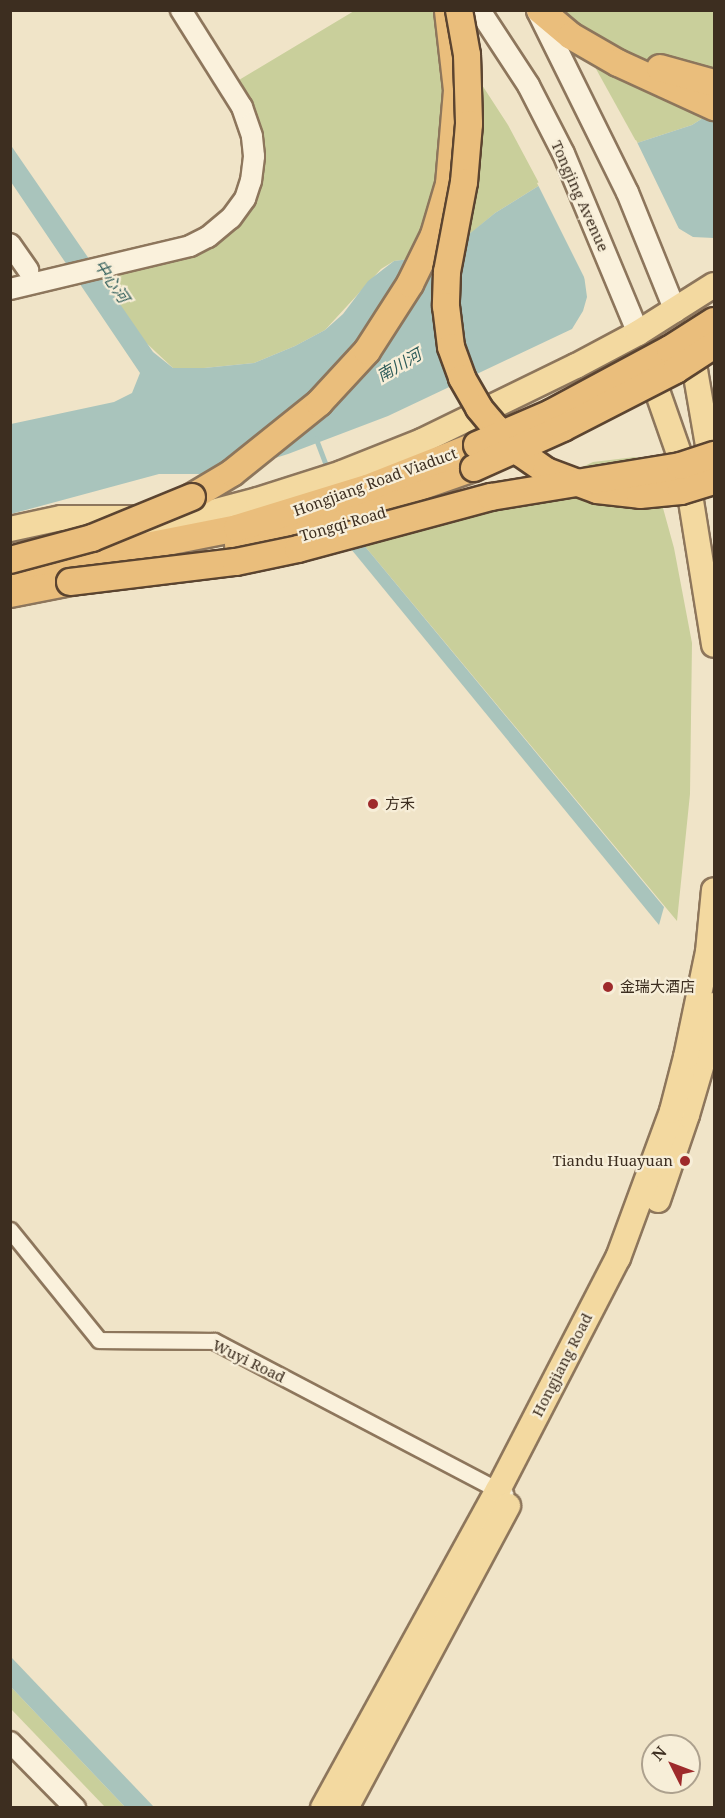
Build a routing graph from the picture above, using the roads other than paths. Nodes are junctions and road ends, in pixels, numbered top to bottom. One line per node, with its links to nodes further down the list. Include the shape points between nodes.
1 (181, 10): 12 (street, via 242,107 252,136 254,156 245,199 219,229 190,246)
2 (448, 10): 24 (highway, bridge, via 457,90 449,184 434,235 410,284 367,351 319,403 270,445 192,497 92,538)
3 (459, 10): 20 (highway, bridge, via 467,56 469,124 464,182 447,272 446,306 451,347 462,378 495,427 546,471 597,490 640,495 681,491)
4 (479, 10): 15 (main road, Tongjing Avenue, via 528,85 563,153)
5 (538, 10): 8 (highway, via 571,36 618,63); 13 (main road, via 654,253)
6 (557, 10): 7 (highway, via 624,52 661,68)
7 (714, 83)
8 (714, 107)
9 (10, 244): 10 (street)
10 (28, 270)
11 (714, 285): 13 (main road)
12 (10, 289)
13 (675, 311): 15 (main road); 17 (main road)
14 (714, 321): 25 (highway, Hongjiang Road Viaduct, bridge, via 551,413 367,488 237,528)
15 (638, 333): 18 (main road, Tongjing Avenue); 22 (main road, via 422,441 342,473)
16 (714, 345): 26 (highway, Hongjiang Road Viaduct, bridge, via 676,370 563,429 428,485 288,533)
17 (705, 364): 18 (main road, Tongqi Road); 21 (main road)
18 (657, 393): 28 (main road, Tongqi Road, via 476,478 385,513 259,549); 29 (main road, via 687,476)
19 (714, 455): 26 (highway, bridge, via 680,466 491,497 236,562)
20 (714, 481)
21 (714, 492)
22 (215, 512): 23 (main road, via 170,519 61,518); 24 (main road)
23 (10, 529)
24 (10, 562)
25 (10, 573)
26 (70, 582): 27 (highway, Hongjiang Road Viaduct)
27 (10, 594)
28 (10, 601)
29 (714, 645)
30 (714, 890): 33 (main road, Hongjiang Road, via 708,952 672,1112 618,1258)
31 (714, 1005): 33 (main road, Hongjiang Road, via 687,1115 634,1263)
32 (10, 1230): 33 (street, Wuyi Road, via 99,1340 214,1341)
33 (505, 1494): 36 (main road, Hongjiang Road); 37 (main road, Hongjiang Road)
34 (10, 1742): 35 (street)
35 (75, 1808)
36 (323, 1808)
37 (346, 1808)

